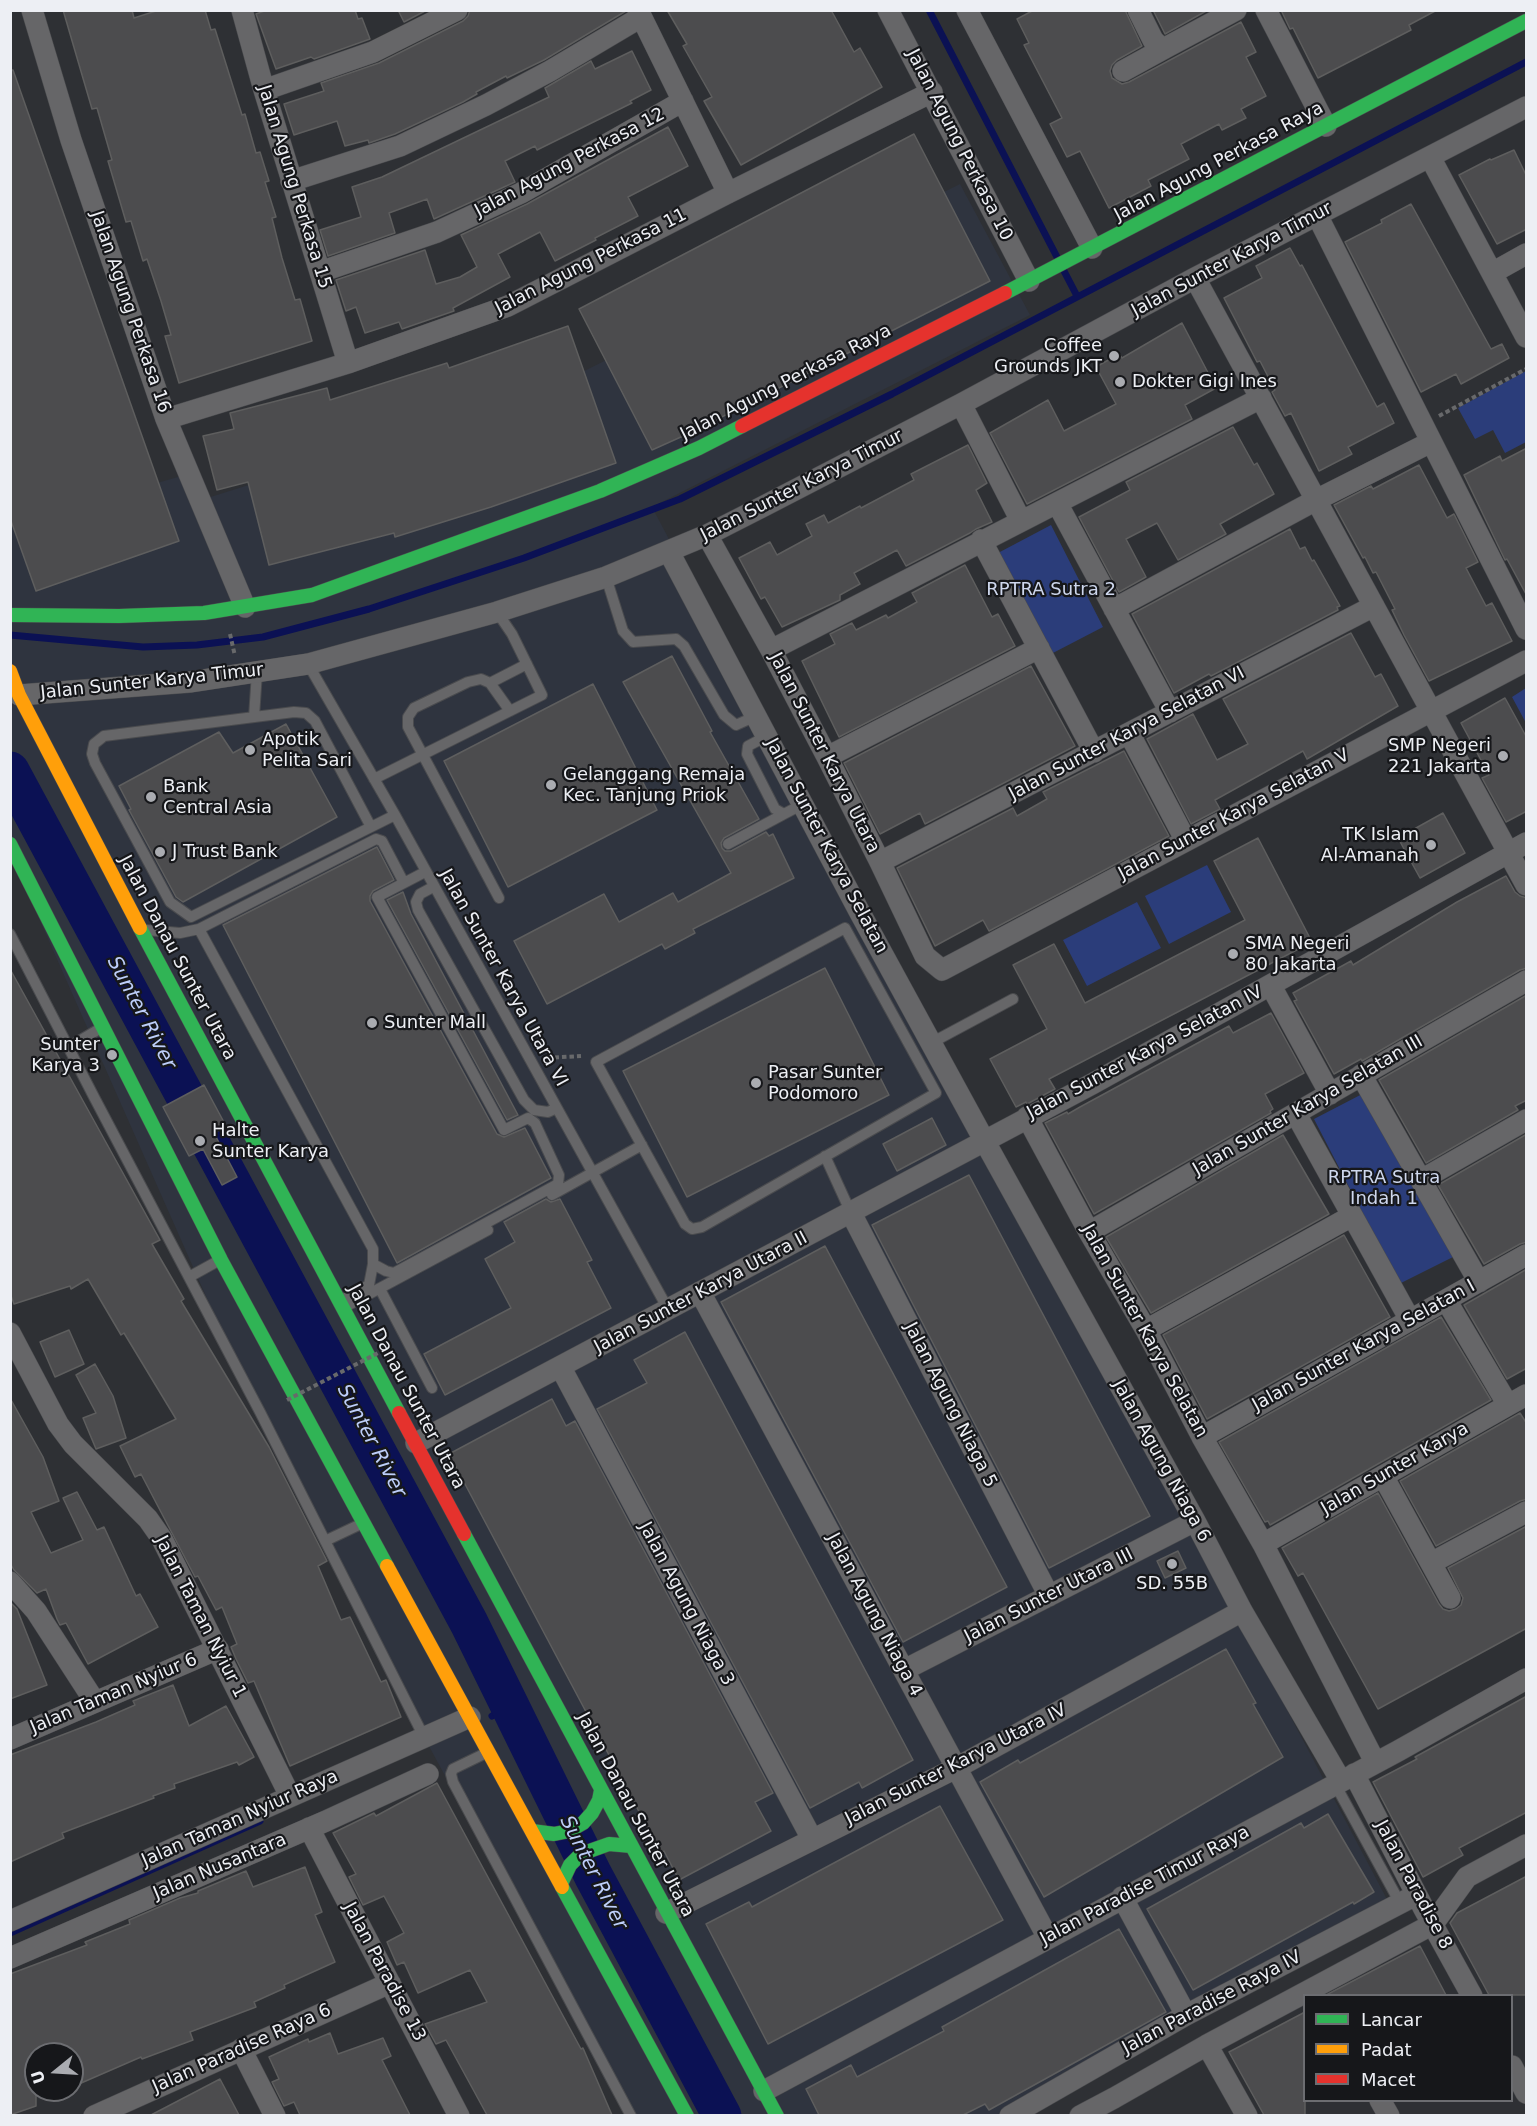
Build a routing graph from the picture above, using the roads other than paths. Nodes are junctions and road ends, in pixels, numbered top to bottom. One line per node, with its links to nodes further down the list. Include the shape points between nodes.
1 (32, 10): 32 (street, Jalan Agung Perkasa 16, via 71,140)
2 (242, 10): 13 (street, Jalan Agung Perkasa 15)
3 (457, 10): 13 (street, via 373,52)
4 (888, 10): 14 (street, Jalan Agung Perkasa 10)
5 (967, 10): 22 (street)
6 (1138, 10): 11 (street, via 1153,40)
7 (1236, 10): 11 (street)
8 (1266, 10): 17 (street)
9 (640, 14): 15 (street, Jalan Agung Perkasa 12); 19 (street, via 550,71 464,116 400,146)
10 (1527, 21): 17 (main road, Jalan Agung Perkasa Raya)
11 (1165, 48): 12 (street)
12 (1123, 71)
13 (264, 90): 19 (street, Jalan Agung Perkasa 15)
14 (932, 92): 20 (street, Jalan Agung Perkasa 11); 26 (street, Jalan Agung Perkasa 10)
15 (683, 101): 20 (street, Jalan Agung Perkasa 12); 24 (street, Jalan Agung Perkasa 12, via 521,193 436,232)
16 (1527, 107): 18 (street, Jalan Sunter Karya Timur)
17 (1326, 126): 22 (main road, Jalan Agung Perkasa Raya)
18 (1430, 157): 21 (street, Jalan Sunter Karya Timur); 25 (street)
19 (291, 181): 24 (street, Jalan Agung Perkasa 15)
20 (728, 193): 29 (street, Jalan Agung Perkasa 11, via 508,306)
21 (1317, 215): 27 (street, Jalan Sunter Karya Timur); 33 (street)
22 (1084, 253): 26 (main road, Jalan Agung Perkasa Raya)
23 (1527, 254): 25 (street)
24 (320, 272): 29 (street, Jalan Agung Perkasa 15)
25 (1492, 273): 28 (street)
26 (1038, 277): 42 (main road, Jalan Agung Perkasa Raya, via 699,448 600,491 312,595)
27 (1195, 278): 30 (street); 31 (street, Jalan Sunter Karya Timur)
28 (1527, 337)
29 (348, 363): 32 (street, Jalan Agung Perkasa 11)
30 (1261, 398): 34 (street); 35 (street)
31 (961, 404): 36 (street); 37 (street, Jalan Sunter Karya Timur)
32 (166, 419): 42 (street, Jalan Agung Perkasa 16)
33 (1427, 433): 34 (street); 46 (street)
34 (1316, 500): 41 (street); 43 (street)
35 (1057, 503): 36 (street); 43 (street)
36 (1021, 521): 38 (street)
37 (707, 535): 39 (street, Jalan Sunter Karya Timur); 48 (street, Jalan Sunter Karya Utara)
38 (981, 540): 47 (street); 48 (street)
39 (669, 552): 40 (street, Jalan Sunter Karya Timur); 59 (street, Jalan Sunter Karya Selatan)
40 (606, 577): 44 (street, Jalan Sunter Karya Timur); 59 (lane, via 623,632 633,642 676,639 684,646 724,715 736,725)
41 (1374, 606): 57 (street); 58 (street, Jalan Sunter Karya Selatan VI)
42 (245, 607): 45 (main road, Jalan Agung Perkasa Raya, via 151,615)
43 (1114, 609): 58 (street)
44 (498, 612): 50 (street, Jalan Sunter Karya Timur); 51 (lane)
45 (10, 615)
46 (1527, 629)
47 (1039, 648): 62 (street); 64 (street)
48 (771, 650): 64 (street, Jalan Sunter Karya Utara)
49 (1527, 661): 57 (street, Jalan Sunter Karya Selatan V)
50 (308, 664): 53 (street, Jalan Sunter Karya Timur); 65 (lane, Jalan Sunter Karya Utara VI)
51 (527, 664): 54 (lane); 56 (lane, via 542,695)
52 (10, 671): 55 (main road, Jalan Danau Sunter Utara)
53 (257, 672): 55 (street, Jalan Sunter Karya Timur, via 190,682); 60 (lane)
54 (490, 684): 56 (lane); 63 (lane, via 481,679 468,682 414,708 408,726)
55 (17, 690): 80 (main road, Jalan Danau Sunter Utara)
56 (510, 711): 63 (lane)
57 (1432, 711): 69 (street, Jalan Sunter Karya Selatan V); 72 (street)
58 (1170, 712): 61 (street, Jalan Sunter Karya Selatan VI)
59 (756, 716): 66 (street, Jalan Sunter Karya Selatan)
60 (254, 717): 68 (lane, via 294,712 306,713 315,721); 68 (lane, via 104,736 94,744 95,763 170,902 191,917)
61 (1129, 733): 62 (street, Jalan Sunter Karya Selatan VI); 69 (street)
62 (1094, 752): 73 (street, Jalan Sunter Karya Selatan VI)
63 (422, 754): 65 (lane); 78 (lane)
64 (827, 758): 73 (street, Jalan Sunter Karya Utara)
65 (374, 778): 67 (lane, Jalan Sunter Karya Utara VI)
66 (793, 809): 70 (lane); 79 (street, Jalan Sunter Karya Selatan)
67 (395, 815): 68 (lane); 74 (lane, Jalan Sunter Karya Utara VI)
68 (371, 827)
69 (1186, 841): 83 (street, Jalan Sunter Karya Selatan V)
70 (728, 844)
71 (12, 848): 87 (main road)
72 (1518, 848): 76 (street); 85 (street, Jalan Sunter Karya Selatan IV)
73 (880, 862): 83 (street, Jalan Sunter Karya Utara, via 925,956)
74 (425, 872): 75 (lane); 77 (lane, Jalan Sunter Karya Utara VI)
75 (404, 883): 81 (lane, via 382,841 376,839); 106 (lane, via 377,897 504,1130 528,1118 535,1124 559,1175 558,1184 394,1273)
76 (1527, 885)
77 (433, 887): 92 (lane, Jalan Sunter Karya Utara VI); 92 (lane, via 420,894 418,910 524,1100 543,1113)
78 (499, 898)
79 (856, 919): 88 (street, Jalan Sunter Karya Selatan); 97 (lane, via 596,1062); 98 (lane, via 936,1093)
80 (141, 929): 81 (lane, via 180,933); 112 (main road, Jalan Danau Sunter Utara)
81 (199, 929): 106 (lane, via 373,1249)
82 (10, 934): 89 (lane)
83 (942, 970)
84 (1527, 981): 90 (street, Jalan Sunter Karya Selatan III)
85 (1271, 986): 91 (street); 94 (street, Jalan Sunter Karya Selatan IV)
86 (1013, 999): 88 (lane)
87 (104, 1027): 89 (lane); 105 (main road)
88 (931, 1043): 96 (street, Jalan Sunter Karya Selatan)
89 (69, 1047): 107 (lane)
90 (1361, 1075): 91 (street, Jalan Sunter Karya Selatan III); 100 (street)
91 (1330, 1094): 93 (street, Jalan Sunter Karya Selatan III)
92 (557, 1108): 99 (lane, Jalan Sunter Karya Utara VI)
93 (1296, 1114): 102 (street); 103 (street, Jalan Sunter Karya Selatan III)
94 (1027, 1117): 96 (street, Jalan Sunter Karya Selatan IV); 103 (street, Jalan Sunter Karya Selatan)
95 (1527, 1120): 100 (street)
96 (984, 1140): 101 (street, Jalan Sunter Karya Utara II); 125 (street, Jalan Agung Niaga 6)
97 (642, 1145): 98 (lane, via 685,1224 692,1229 702,1227); 99 (lane)
98 (825, 1156): 101 (lane)
99 (592, 1173): 109 (lane); 113 (lane, Jalan Sunter Karya Utara VI)
100 (1421, 1180): 108 (street)
101 (851, 1213): 110 (street, Jalan Sunter Karya Utara II); 131 (street, Jalan Agung Niaga 5)
102 (1352, 1216): 114 (street); 115 (street)
103 (1089, 1232): 115 (street, Jalan Sunter Karya Selatan)
104 (1527, 1255): 108 (street, Jalan Sunter Karya Selatan I)
105 (221, 1260): 107 (lane); 126 (main road)
106 (374, 1264): 112 (lane, via 369,1285)
107 (189, 1277): 127 (lane)
108 (1479, 1282): 111 (street, Jalan Sunter Karya Selatan I)
109 (380, 1289): 112 (lane); 118 (lane)
110 (700, 1292): 113 (street, Jalan Sunter Karya Utara II); 135 (street, Jalan Agung Niaga 4)
111 (1446, 1300): 114 (street, Jalan Sunter Karya Selatan I); 120 (street)
112 (341, 1304): 122 (main road, Jalan Danau Sunter Utara)
113 (668, 1309): 117 (street, Jalan Sunter Karya Utara II)
114 (1410, 1320): 121 (street, Jalan Sunter Karya Selatan I)
115 (1146, 1330): 121 (street, Jalan Sunter Karya Selatan)
116 (10, 1333): 134 (street, Jalan Taman Nyiur 1, via 58,1424 148,1519 162,1539)
117 (561, 1368): 122 (street, Jalan Sunter Karya Utara II); 150 (street, Jalan Agung Niaga 3)
118 (432, 1388)
119 (1527, 1395): 120 (street, Jalan Sunter Karya)
120 (1508, 1405): 123 (street, Jalan Sunter Karya)
121 (1202, 1437): 128 (street, Jalan Sunter Karya Selatan)
122 (416, 1443): 146 (main road, Jalan Danau Sunter Utara)
123 (1383, 1476): 128 (street, Jalan Sunter Karya); 129 (street)
124 (1527, 1512): 129 (street)
125 (1195, 1521): 131 (street, Jalan Sunter Utara III); 133 (street, Jalan Agung Niaga 6)
126 (364, 1522): 127 (lane); 138 (main road)
127 (325, 1541): 139 (lane)
128 (1263, 1544): 142 (street, Jalan Sunter Karya Selatan)
129 (1431, 1563): 132 (street)
130 (11, 1583): 137 (street, via 36,1611)
131 (1049, 1596): 135 (street, Jalan Sunter Utara III)
132 (1450, 1598)
133 (1242, 1611): 143 (street, Jalan Sunter Karya Utara IV); 145 (street, Jalan Agung Niaga 6)
134 (218, 1649): 137 (street, Jalan Taman Nyiur 6); 147 (street, Jalan Taman Nyiur 1)
135 (904, 1670): 143 (street, Jalan Agung Niaga 4)
136 (1527, 1679): 142 (street, Jalan Paradise Timur Raya)
137 (95, 1702): 140 (street, Jalan Taman Nyiur 6)
138 (470, 1717): 139 (street, Jalan Taman Nyiur Raya); 141 (main road)
139 (424, 1737): 147 (street, Jalan Taman Nyiur Raya)
140 (10, 1739)
141 (488, 1752): 149 (main road); 176 (lane, via 453,1769 453,1782)
142 (1375, 1762): 145 (street, Jalan Paradise Timur Raya)
143 (957, 1768): 150 (street, Jalan Sunter Karya Utara IV); 159 (street, Jalan Agung Niaga 4)
144 (428, 1774): 148 (street, Jalan Nusantara)
145 (1343, 1780): 154 (street, Jalan Paradise Timur Raya); 155 (street, Jalan Paradise 8)
146 (601, 1790): 149 (main road, via 592,1813 583,1823 554,1834); 152 (main road, Jalan Danau Sunter Utara)
147 (290, 1796): 157 (street, Jalan Taman Nyiur Raya)
148 (309, 1828): 160 (street, Jalan Nusantara); 161 (street, Jalan Paradise 13)
149 (532, 1831): 153 (main road)
150 (812, 1839): 156 (street, Jalan Sunter Karya Utara IV)
151 (1527, 1845): 158 (street, Jalan Paradise Raya IV, via 1467,1877)
152 (631, 1846): 153 (main road, via 591,1848 570,1865); 156 (main road, Jalan Danau Sunter Utara)
153 (561, 1884): 177 (main road)
154 (1122, 1898): 159 (street, Jalan Paradise Timur Raya); 165 (street)
155 (1408, 1899): 158 (street, Jalan Paradise 8); 165 (street, Jalan Paradise Raya IV)
156 (666, 1912): 169 (main road, Jalan Danau Sunter Utara)
157 (10, 1921)
158 (1433, 1924): 162 (street, Jalan Paradise Raya IV); 163 (street, Jalan Paradise 8)
159 (1048, 1938): 169 (street, Jalan Paradise Timur Raya)
160 (10, 1958)
161 (390, 1983): 167 (street, Jalan Paradise Raya 6); 175 (street, Jalan Paradise 13)
162 (1319, 1991)
163 (1471, 1994)
164 (1303, 1999): 166 (street, Jalan Paradise Raya IV)
165 (1186, 2015): 179 (street, Jalan Paradise Raya IV)
166 (1207, 2045): 172 (street, Jalan Paradise Raya IV); 181 (street)
167 (241, 2049): 173 (street, Jalan Paradise Raya 6); 174 (street)
168 (1513, 2068): 170 (street)
169 (764, 2091): 178 (main road, Jalan Danau Sunter Utara)
170 (1527, 2093)
171 (1381, 2102): 182 (street)
172 (1119, 2107): 180 (street, Jalan Paradise Raya IV)
173 (102, 2114)
174 (275, 2115)
175 (459, 2115)
176 (631, 2115)
177 (687, 2115)
178 (777, 2115)
179 (1010, 2115)
180 (1080, 2115)
181 (1247, 2115)
182 (1389, 2115)

